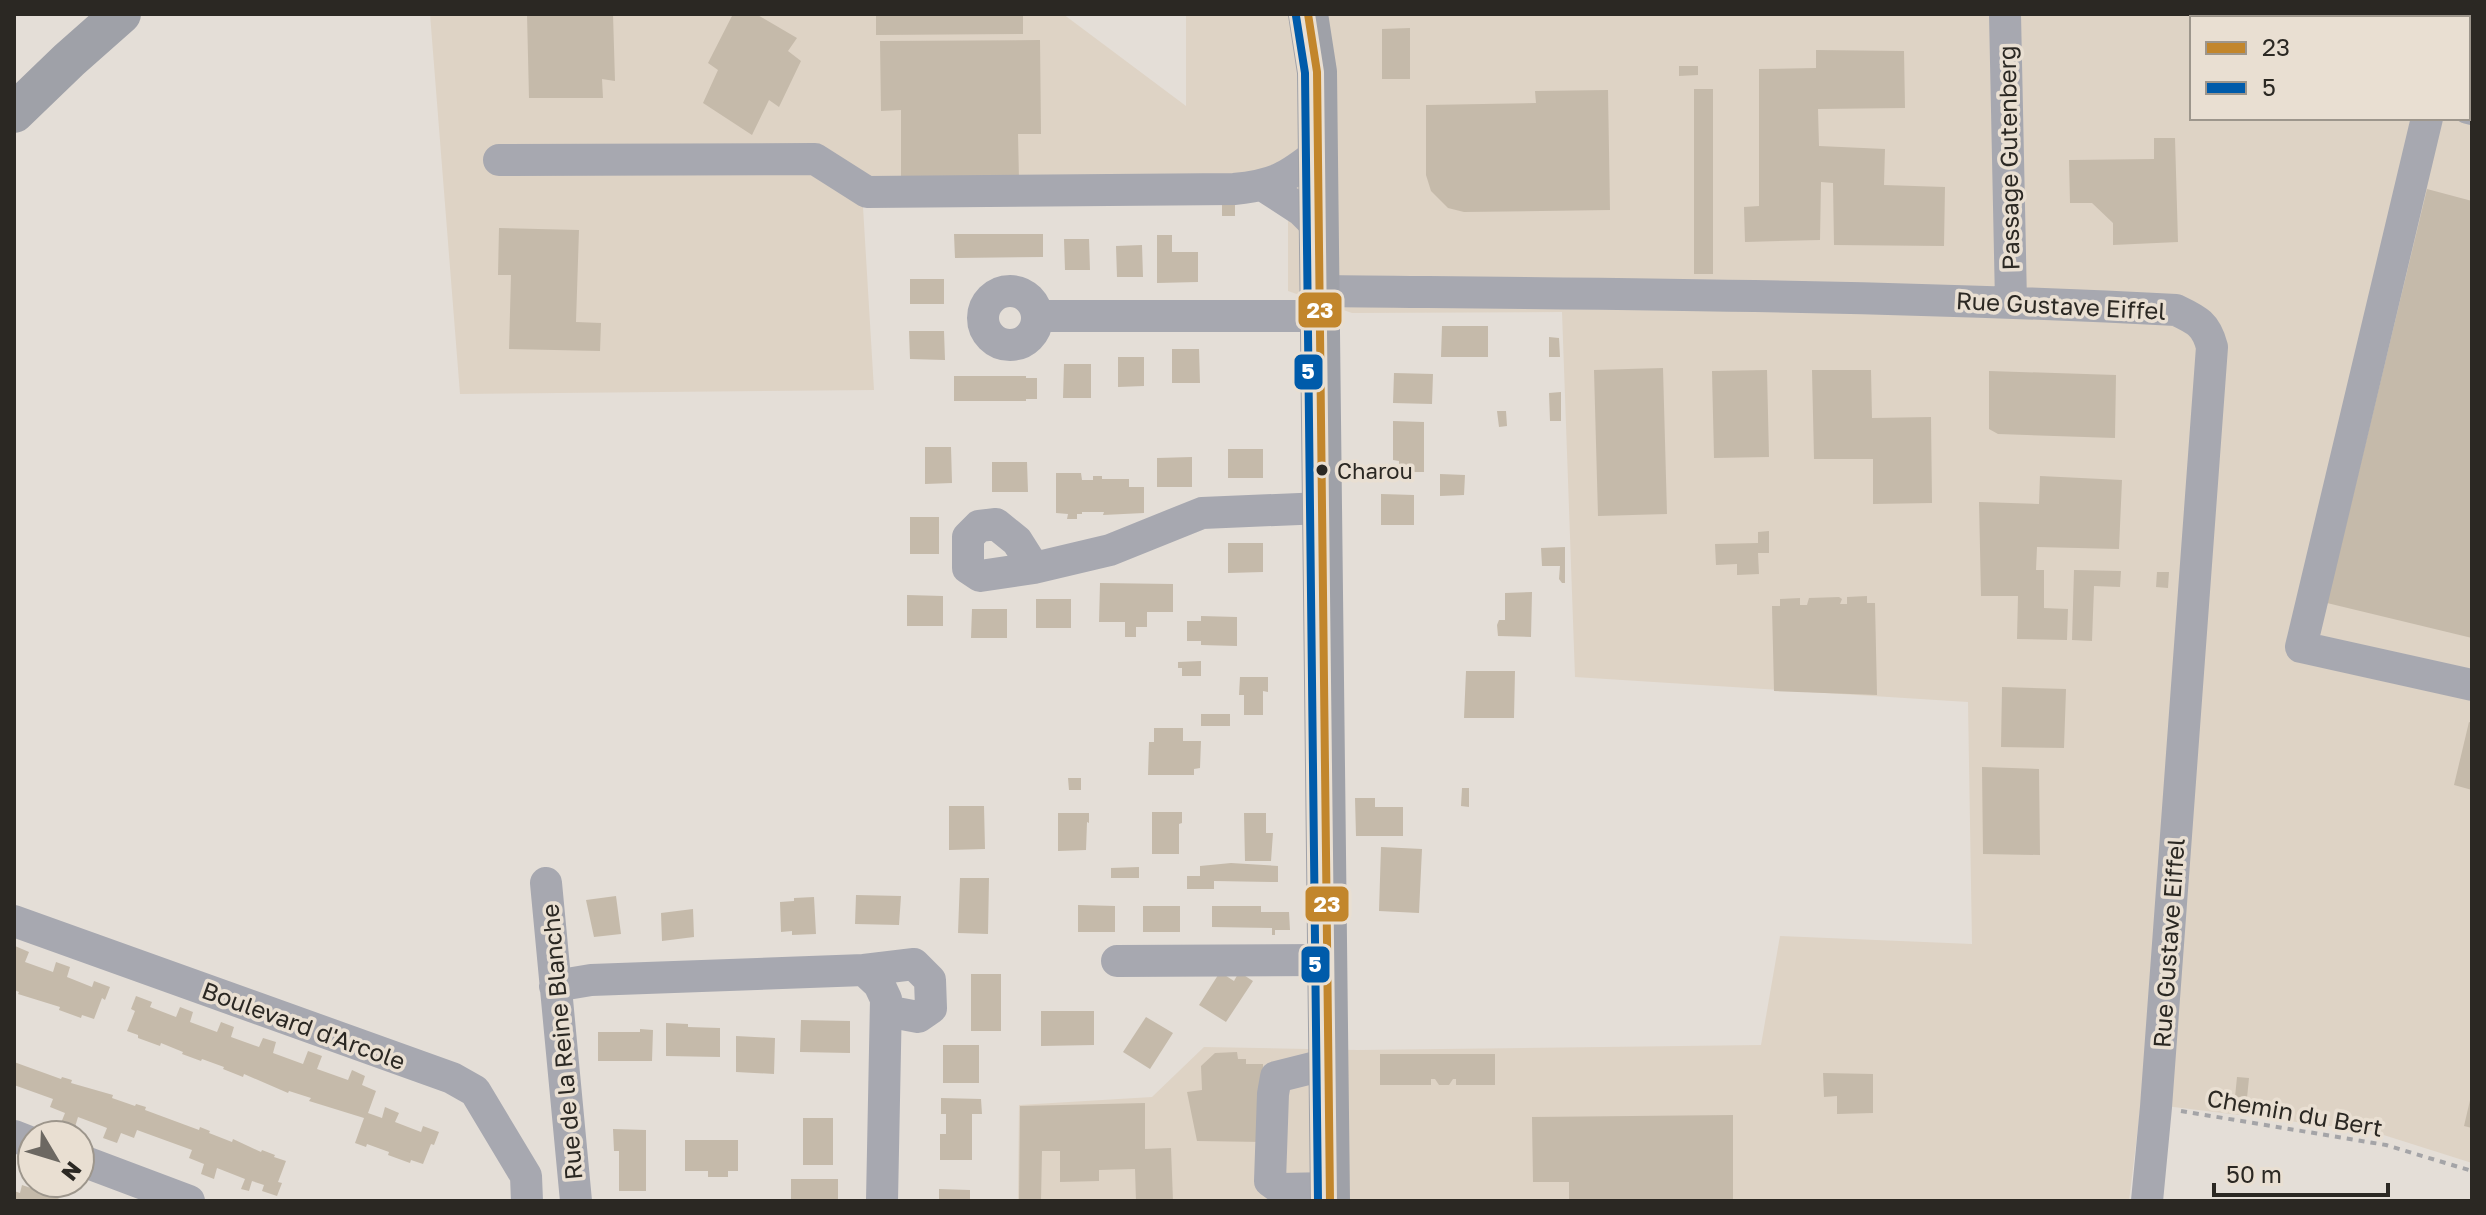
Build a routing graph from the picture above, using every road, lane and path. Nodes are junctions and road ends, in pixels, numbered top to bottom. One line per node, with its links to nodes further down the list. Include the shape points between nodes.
1 (121, 14): 6 (main road)
2 (1308, 14): 5 (main road)
3 (1325, 14): 5 (main road)
4 (2005, 14): 12 (street, Passage Gutenberg)
5 (1317, 72): 8 (main road)
6 (14, 113)
7 (2427, 120): 17 (street, via 2301,647)
8 (1318, 153): 10 (street); 11 (main road)
9 (499, 160): 10 (street, via 815,159 867,192)
10 (1264, 186): 11 (street)
11 (1320, 229): 13 (main road)
12 (2011, 302): 13 (street, Rue Gustave Eiffel, via 1531,291); 26 (street, Rue Gustave Eiffel, via 2176,310 2198,321 2212,347)
13 (1321, 304): 14 (street, Rue Gustave Eiffel); 15 (main road)
14 (1038, 316)
15 (1323, 508): 16 (street, via 1202,513 1110,550); 20 (main road)
16 (1034, 568)
17 (2472, 685)
18 (546, 883): 23 (street, Rue de la Reine Blanche)
19 (14, 921): 31 (street, Boulevard d'Arcole, via 452,1078 475,1091 526,1176)
20 (1327, 960): 21 (street); 25 (main road)
21 (1117, 961)
22 (864, 970): 23 (street, via 591,980); 24 (street, via 879,984); 24 (street, via 914,964 930,980 931,1008 918,1017)
23 (555, 986): 32 (street, Rue de la Reine Blanche)
24 (886, 1011): 33 (street)
25 (1328, 1064): 29 (main road); 29 (street, via 1276,1077 1270,1181 1281,1189)
26 (2156, 1107): 28 (path, Chemin du Bert, via 2386,1145); 34 (street, Rue Gustave Eiffel)
27 (96, 1166): 30 (street)
28 (2472, 1171)
29 (1330, 1194)
30 (189, 1201)
31 (527, 1201)
32 (576, 1201)
33 (882, 1201)
34 (2147, 1201)

